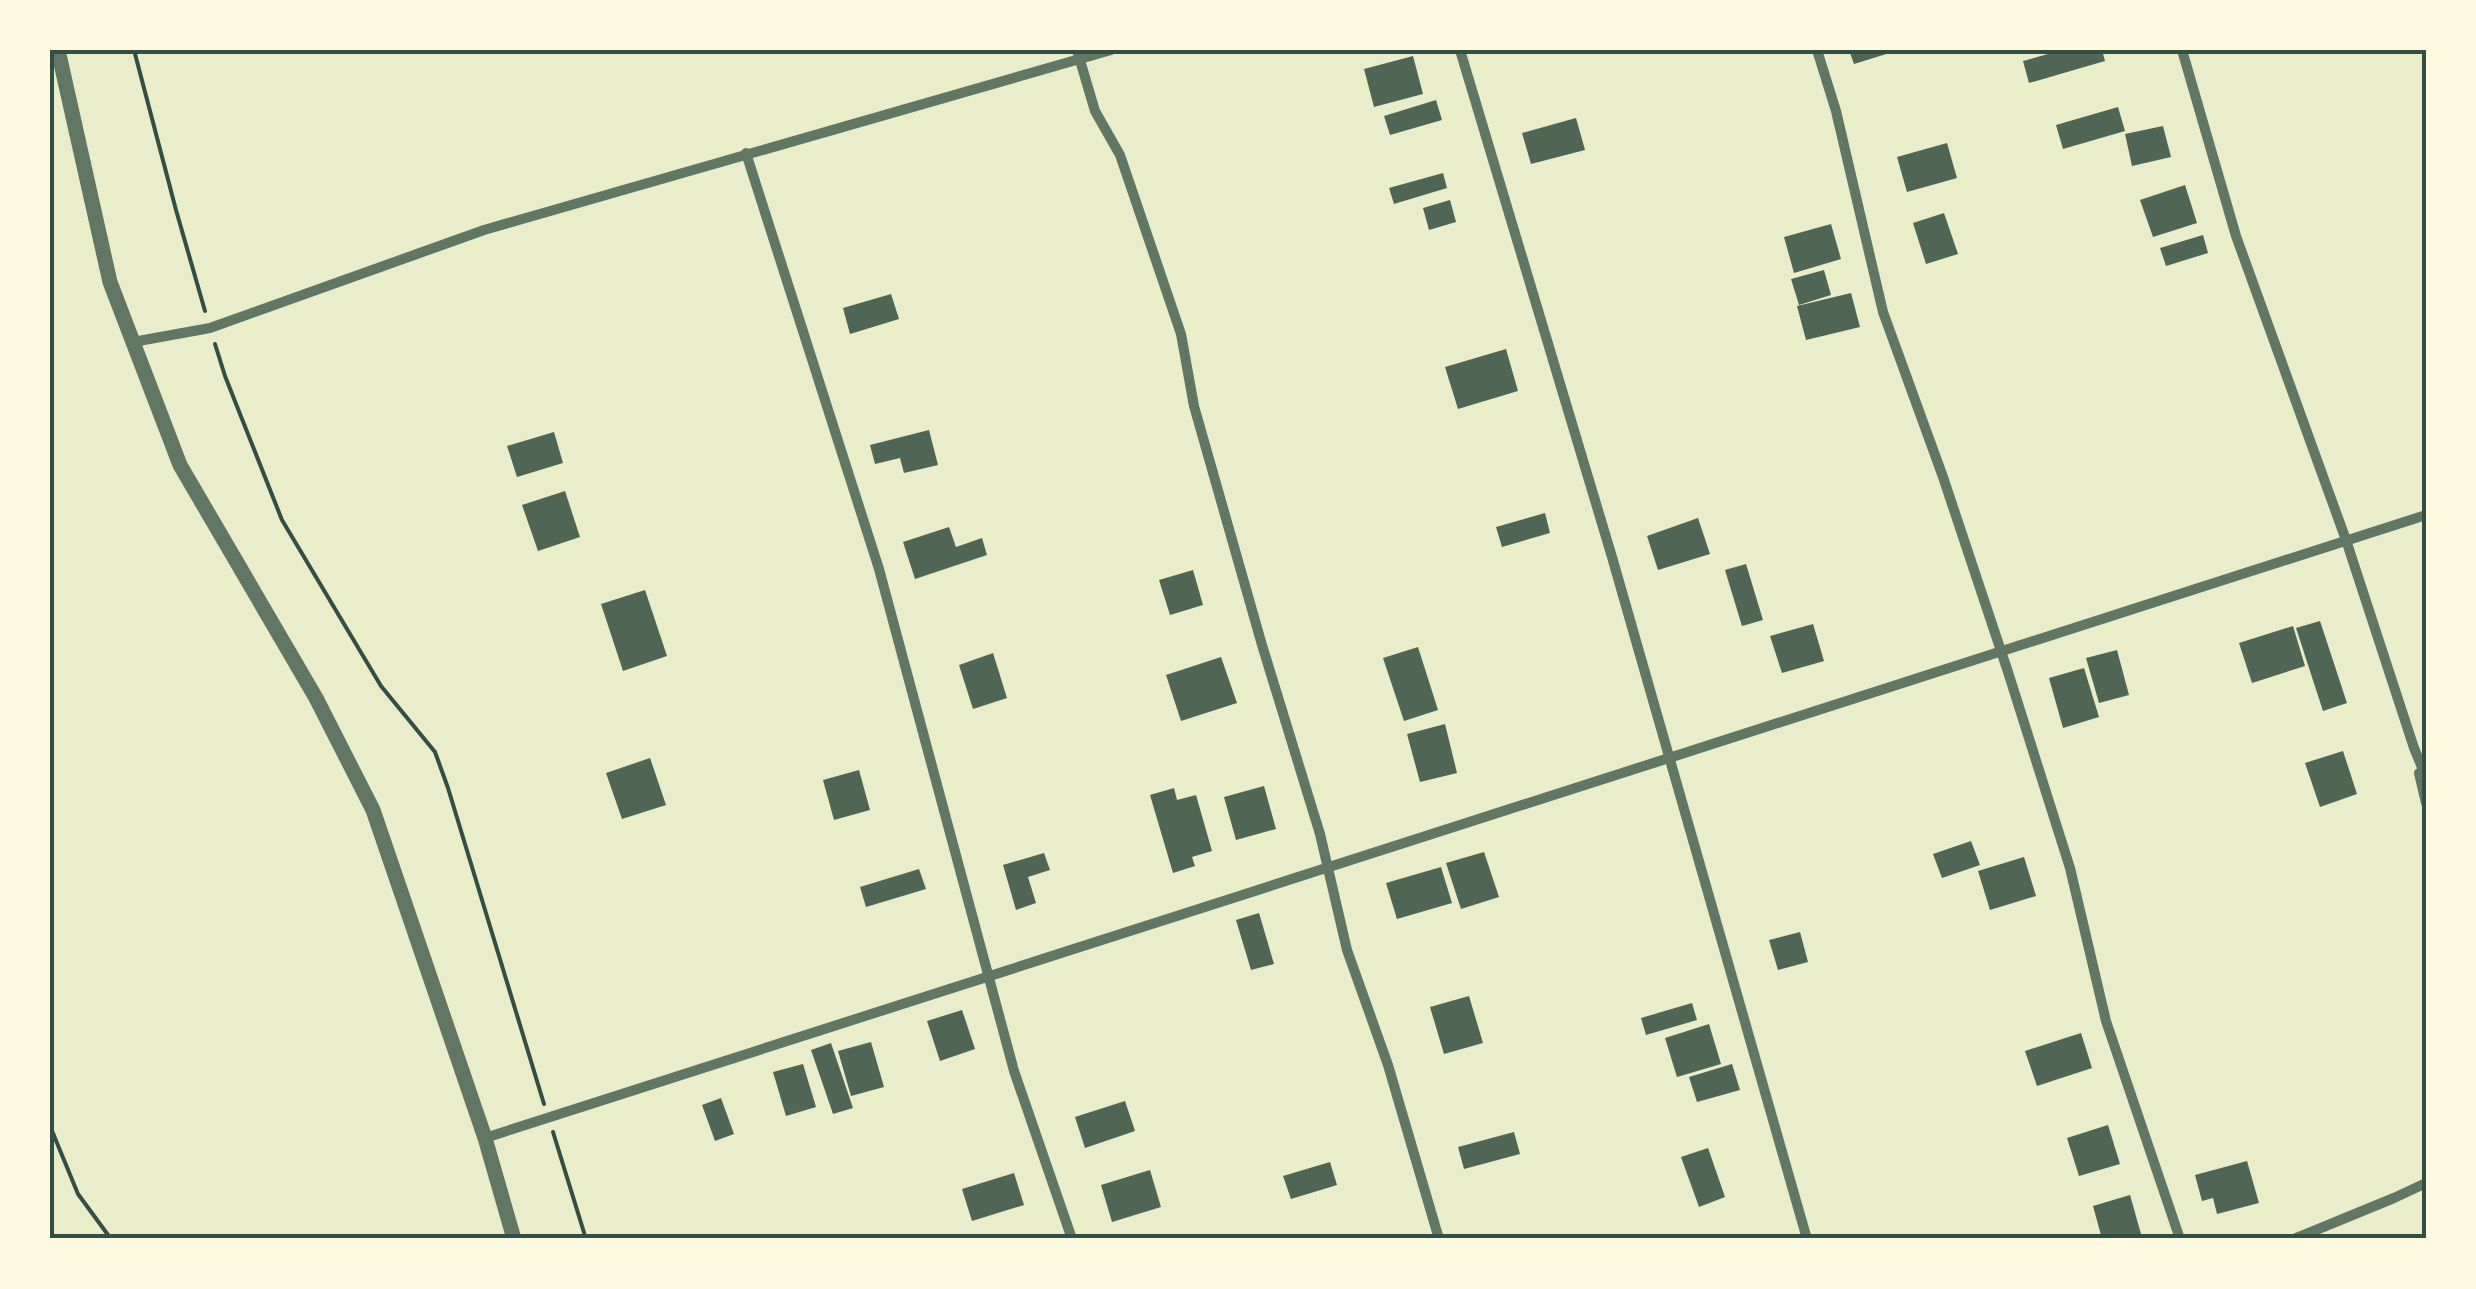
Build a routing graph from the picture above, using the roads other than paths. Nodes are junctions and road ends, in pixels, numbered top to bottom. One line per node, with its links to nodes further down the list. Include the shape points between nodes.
1 (58, 50): 8 (street, via 110,282)
2 (1111, 50): 6 (street)
3 (1460, 50): 13 (street)
4 (1817, 50): 11 (street, via 1884,312)
5 (2182, 50): 10 (street, via 2236,236)
6 (1078, 55): 7 (street); 16 (street, via 1180,334 1194,406)
7 (746, 153): 8 (street, via 484,230 210,328); 17 (street, via 879,569)
8 (134, 342): 18 (street, via 180,465 316,698 372,810)
9 (2426, 515): 10 (street)
10 (2346, 540): 11 (street); 12 (street)
11 (2001, 652): 13 (street); 24 (street, via 2070,868 2106,1021)
12 (2414, 748): 14 (street); 15 (street)
13 (1669, 758): 16 (street); 23 (street)
14 (2426, 778)
15 (2426, 803)
16 (1329, 867): 17 (street); 22 (street, via 1347,950)
17 (990, 976): 18 (street); 21 (street, via 1014,1071)
18 (485, 1138): 20 (street)
19 (2426, 1183): 25 (street)
20 (514, 1239)
21 (1072, 1239)
22 (1439, 1239)
23 (1808, 1239)
24 (2180, 1239)
25 (2294, 1239)

